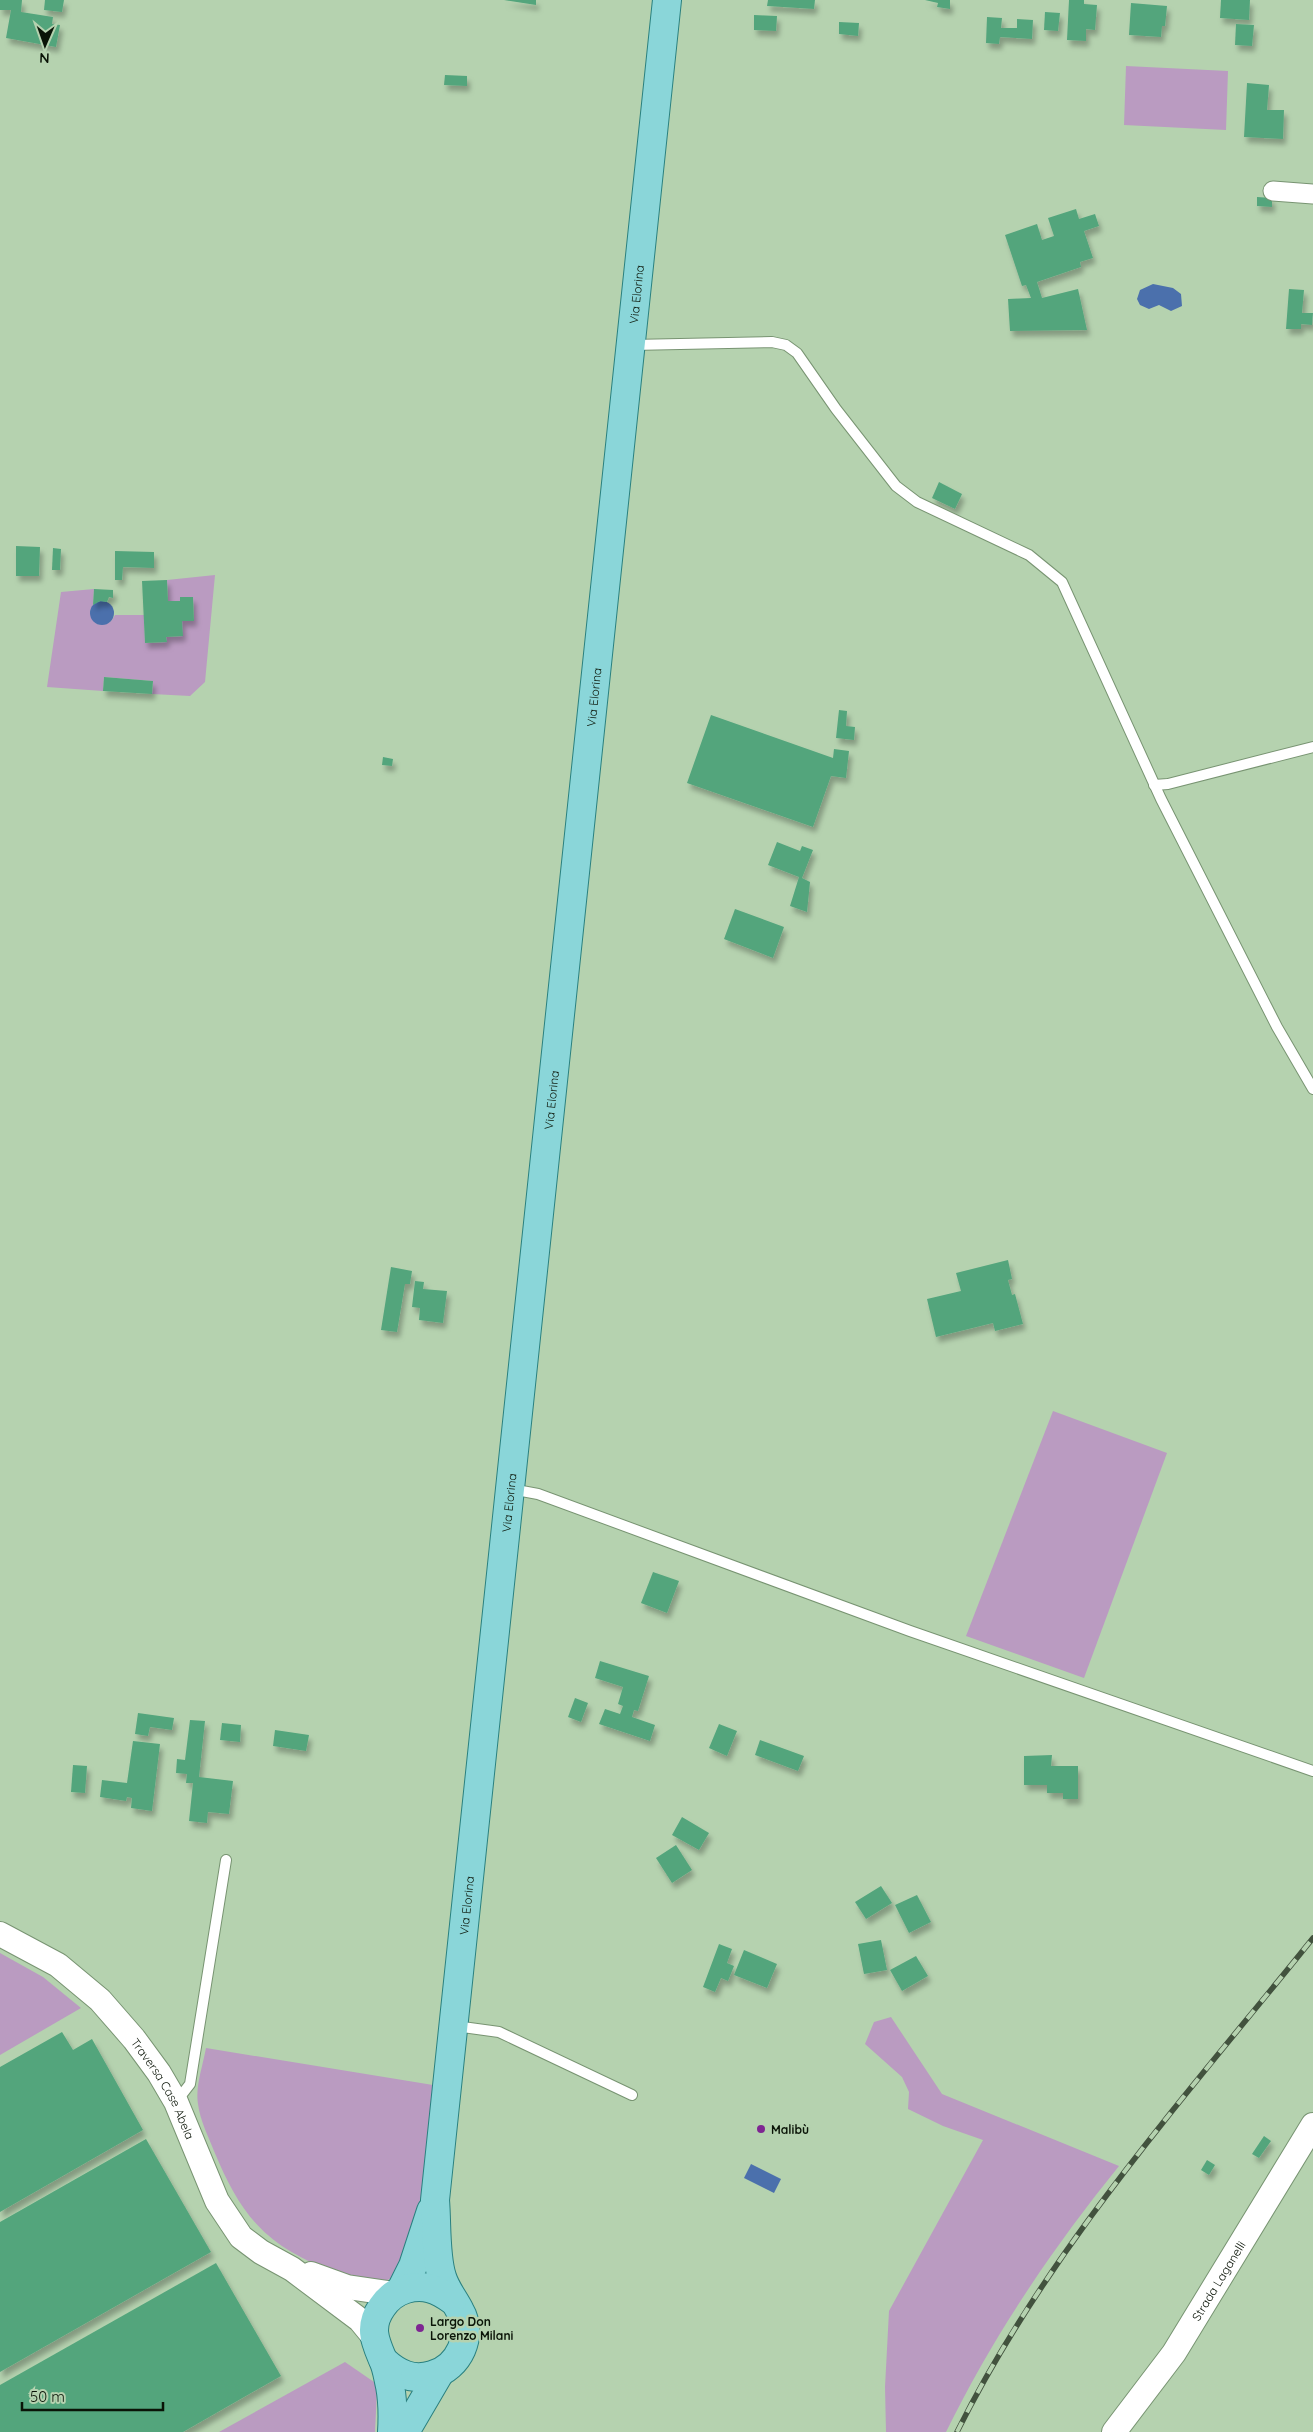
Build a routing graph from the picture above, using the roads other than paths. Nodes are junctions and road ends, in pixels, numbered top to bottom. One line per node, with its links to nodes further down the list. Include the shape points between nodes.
1 (667, 0): 4 (main road, Via Elorina)
2 (1273, 191): 3 (street)
3 (1313, 194)
4 (631, 345): 6 (lane, via 772,342 786,345 797,353 896,486 917,502 1029,555 1062,582); 8 (main road, Via Elorina)
5 (1313, 747): 6 (lane)
6 (1154, 785): 7 (lane, via 1277,1027)
7 (1313, 1089)
8 (510, 1489): 9 (lane, via 538,1494 910,1631); 12 (main road, Via Elorina)
9 (1313, 1771)
10 (226, 1860): 14 (lane, via 190,2084)
11 (0, 1934): 14 (street, Traversa Case Abela, via 58,1965 100,2000 134,2039)
12 (454, 2026): 13 (lane, via 499,2032); 16 (main road, Via Elorina)
13 (632, 2095)
14 (176, 2102): 17 (street, Traversa Case Abela, via 216,2202 228,2220 241,2237)
15 (1313, 2125): 24 (street, Strada Laganelli, via 1174,2353)
16 (435, 2200): 18 (main road, via 413,2266); 19 (main road, via 441,2276)
17 (292, 2269): 18 (street, via 347,2287); 20 (street, via 360,2320)
18 (398, 2292): 19 (main road, via 428,2287 441,2291); 20 (main road, via 378,2312 374,2324)
19 (452, 2300): 21 (main road, via 465,2325 465,2340 460,2354)
20 (379, 2349): 21 (main road, via 395,2371 409,2377); 22 (main road, via 393,2404)
21 (439, 2374): 23 (main road)
22 (392, 2432)
23 (405, 2432)
24 (1114, 2432)

